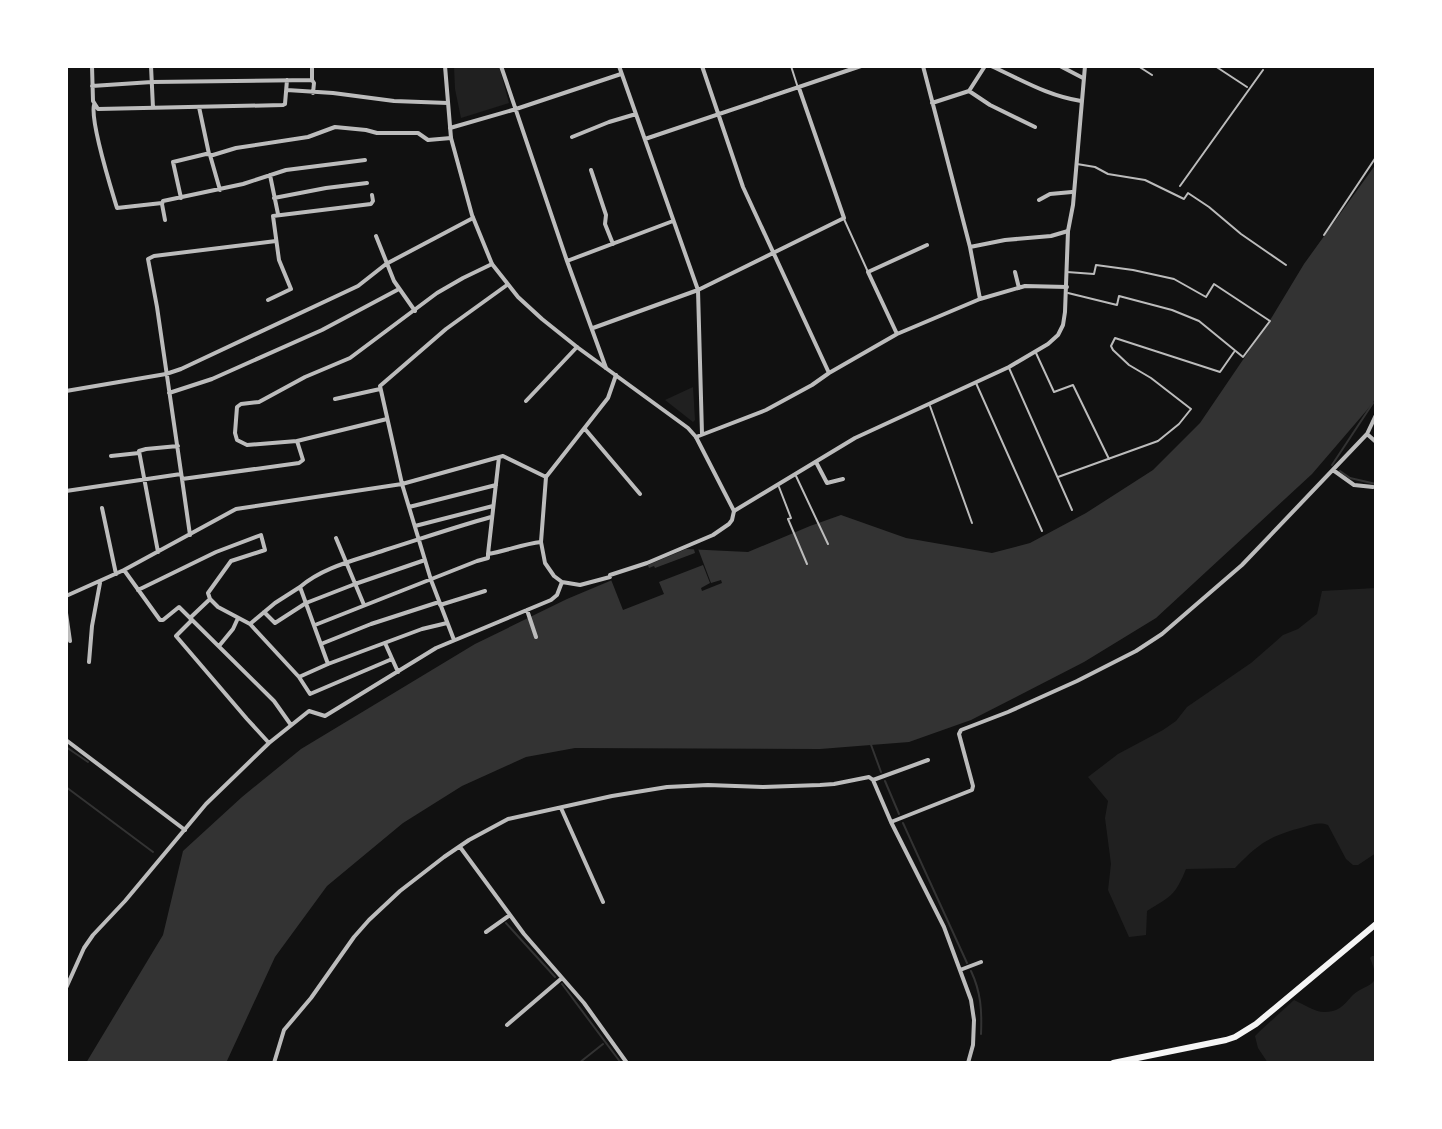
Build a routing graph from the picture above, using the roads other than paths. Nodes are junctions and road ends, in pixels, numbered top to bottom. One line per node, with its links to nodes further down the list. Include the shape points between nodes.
1 (92, 66): 24 (street)
2 (151, 66): 23 (street)
3 (312, 66): 22 (street)
4 (445, 66): 31 (street)
5 (501, 66): 36 (street)
6 (619, 66): 18 (street)
7 (702, 66): 38 (street)
8 (791, 66): 25 (lane)
9 (861, 66): 25 (street)
10 (923, 66): 32 (street)
11 (985, 66): 28 (street)
12 (991, 66): 30 (street, via 1041,91)
13 (1060, 66): 20 (street)
14 (1085, 66): 20 (street)
15 (1138, 66): 19 (lane)
16 (1215, 66): 26 (lane)
17 (1263, 70): 26 (lane)
18 (621, 74): 36 (street); 37 (street)
19 (1152, 75)
20 (1083, 78): 30 (street)
21 (287, 80): 22 (street); 23 (street); 27 (street)
22 (312, 80): 29 (street)
23 (152, 82): 24 (street); 35 (street)
24 (92, 86): 33 (street)
25 (799, 88): 38 (street); 61 (street)
26 (1249, 88): 51 (lane)
27 (287, 90): 29 (street); 34 (street, via 283,105)
28 (969, 91): 32 (street); 39 (street)
29 (313, 93): 31 (street)
30 (1081, 101): 47 (street)
31 (448, 103): 40 (street)
32 (932, 103): 70 (street)
33 (94, 105): 35 (street); 58 (street, via 116,207)
34 (199, 107): 35 (street); 44 (street)
35 (153, 108)
36 (516, 109): 40 (street); 72 (street)
37 (636, 114): 41 (street); 43 (street)
38 (720, 115): 43 (street); 71 (street, via 743,187)
39 (1035, 127)
40 (450, 128): 42 (street)
41 (572, 137)
42 (451, 138): 44 (street, via 428,140 418,133 335,127 308,137); 60 (street)
43 (645, 139): 63 (street)
44 (210, 154): 52 (street); 55 (street, via 173,162)
45 (1376, 157): 65 (lane)
46 (365, 160): 49 (street)
47 (1076, 164): 53 (street); 75 (lane, via 1145,180 1184,199 1188,193)
48 (591, 170): 68 (street)
49 (270, 175): 52 (street); 56 (street)
50 (367, 183): 56 (street)
51 (1180, 186)
52 (220, 190): 55 (street)
53 (1072, 192): 57 (street); 64 (street)
54 (372, 195): 59 (street, via 371,204)
55 (181, 198): 58 (street)
56 (274, 198): 59 (street)
57 (1039, 200)
58 (162, 203): 62 (street)
59 (278, 214): 67 (street, via 272,217)
60 (473, 218): 73 (street); 74 (street)
61 (844, 218): 71 (street); 76 (lane)
62 (165, 220)
63 (673, 221): 68 (street); 82 (street)
64 (1068, 231): 70 (street); 78 (street)
65 (1324, 235)
66 (376, 236): 73 (street)
67 (276, 241): 85 (street, via 291,289); 95 (street, via 149,258)
68 (613, 244): 72 (street)
69 (927, 245): 76 (street)
70 (970, 247): 84 (street)
71 (773, 254): 82 (street); 94 (street)
72 (567, 261): 87 (street)
73 (386, 264): 81 (street); 95 (street, via 358,286)
74 (492, 264): 79 (street); 86 (street)
75 (1286, 265)
76 (868, 272): 88 (street)
77 (1015, 272): 80 (street)
78 (1067, 272): 83 (street); 90 (lane, via 1094,274 1096,265 1133,270 1174,279 1206,297 1214,284 1270,321 1243,357)
79 (507, 285): 89 (street); 98 (street, via 423,347)
80 (1019, 288): 83 (street, via 1045,285); 84 (street)
81 (399, 289): 86 (street); 100 (street, via 322,330)
82 (698, 290): 87 (street); 107 (street)
83 (1067, 290): 90 (lane, via 1117,305 1119,296 1172,310 1199,321); 91 (street, via 1058,335)
84 (980, 299): 88 (street)
85 (268, 300)
86 (415, 311): 110 (street, via 350,358 259,402 237,407 237,440 247,445)
87 (593, 328): 93 (street)
88 (897, 334): 94 (street)
89 (577, 347): 93 (street); 102 (street)
90 (1234, 351): 116 (lane, via 1220,372 1115,338 1111,346 1122,360 1191,409 1158,441)
91 (1035, 352): 92 (street); 116 (lane, via 1054,392 1073,385)
92 (1009, 367): 97 (street); 122 (lane)
93 (606, 368): 96 (street)
94 (829, 373): 107 (street, via 766,410)
95 (166, 374): 99 (street); 100 (street)
96 (616, 375): 106 (street, via 608,398); 109 (street)
97 (975, 381): 103 (street); 139 (lane)
98 (380, 389): 101 (street); 105 (street)
99 (66, 391)
100 (169, 393): 112 (street)
101 (335, 399)
102 (526, 401)
103 (929, 405): 117 (street); 137 (lane)
104 (1376, 415): 108 (street)
105 (387, 419): 110 (street); 125 (street)
106 (584, 429): 121 (street); 130 (street)
107 (702, 434): 109 (street)
108 (1367, 434): 111 (street); 118 (street)
109 (696, 437): 135 (street)
110 (297, 441): 120 (street, via 303,460 299,463)
111 (1376, 442)
112 (178, 446): 113 (street); 120 (street)
113 (139, 453): 114 (street); 123 (street)
114 (111, 456)
115 (499, 457): 121 (street, via 507,456); 125 (street); 126 (street)
116 (1109, 460): 122 (lane)
117 (816, 462): 119 (street); 124 (street, via 827,483)
118 (1333, 470): 128 (street, via 1354,485); 189 (street, via 1242,565 1155,639 1077,681 961,730 972,790)
119 (796, 475): 127 (street); 144 (lane)
120 (182, 476): 123 (street); 140 (street)
121 (546, 477): 143 (street)
122 (1058, 477): 134 (lane)
123 (143, 479): 129 (street); 145 (street)
124 (843, 479)
125 (402, 484): 132 (street); 140 (street, via 238,509)
126 (496, 485): 131 (street); 132 (street)
127 (779, 486): 135 (street); 149 (lane)
128 (1373, 487)
129 (66, 491)
130 (640, 494)
131 (493, 506): 136 (street); 138 (street)
132 (409, 507): 138 (street)
133 (102, 508): 151 (street)
134 (1072, 510)
135 (734, 511): 153 (street, via 729,524 713,535 647,563 580,585)
136 (491, 517): 142 (street); 146 (street)
137 (972, 523)
138 (415, 526): 142 (street)
139 (1042, 531)
140 (190, 535): 145 (street)
141 (336, 538): 148 (street)
142 (419, 539): 147 (street); 148 (street)
143 (541, 542): 146 (street); 153 (street, via 545,563)
144 (828, 544)
145 (158, 552): 150 (street)
146 (488, 554): 152 (street)
147 (425, 560): 152 (street); 155 (street)
148 (346, 563): 155 (street); 156 (street)
149 (807, 564)
150 (124, 570): 151 (street); 157 (street)
151 (116, 574): 154 (street)
152 (431, 580): 162 (street); 163 (street)
153 (562, 582): 164 (street, via 555,598)
154 (100, 583): 159 (street); 179 (street)
155 (355, 584): 161 (street); 163 (street)
156 (300, 587): 161 (street); 165 (street)
157 (138, 590): 160 (street, via 261,535 265,550 230,562 208,593); 168 (street, via 161,620 178,607)
158 (485, 591): 162 (street)
159 (66, 596)
160 (210, 599): 167 (street); 168 (street)
161 (306, 603): 165 (street, via 275,623); 171 (street)
162 (440, 604): 169 (street); 176 (street)
163 (364, 605): 171 (street)
164 (527, 610): 172 (street); 173 (street)
165 (264, 612): 170 (street)
166 (66, 613): 174 (street)
167 (238, 618): 170 (street); 177 (street)
168 (191, 619): 177 (street); 185 (street, via 176,636)
169 (447, 623): 173 (street); 175 (street)
170 (250, 624): 182 (street)
171 (315, 625): 176 (street)
172 (536, 637)
173 (454, 640): 181 (street)
174 (70, 641)
175 (385, 643): 178 (street); 180 (street)
176 (321, 644): 180 (street)
177 (219, 646): 183 (street)
178 (392, 659): 181 (street); 182 (street, via 311,694)
179 (89, 662)
180 (328, 664): 182 (street)
181 (398, 672): 183 (street, via 325,716 309,711)
182 (299, 677)
183 (291, 725): 185 (street)
184 (66, 740): 190 (street)
185 (269, 743): 190 (street, via 218,790)
186 (928, 760): 187 (street)
187 (873, 780): 188 (street, via 667,787); 189 (street)
188 (561, 808): 191 (street, via 508,819); 192 (street)
189 (891, 822): 197 (street)
190 (185, 830): 199 (street, via 93,935)
191 (460, 846): 193 (street); 201 (street, via 400,891 359,931 284,1030)
192 (603, 902)
193 (510, 915): 195 (street); 198 (street)
194 (1376, 924): 204 (highway, via 1246,1031)
195 (486, 932)
196 (981, 962): 197 (street)
197 (960, 970): 203 (street, via 974,1020)
198 (562, 978): 200 (street); 202 (street)
199 (66, 988)
200 (507, 1025)
201 (274, 1063)
202 (627, 1063)
203 (968, 1063)
204 (1115, 1063)

